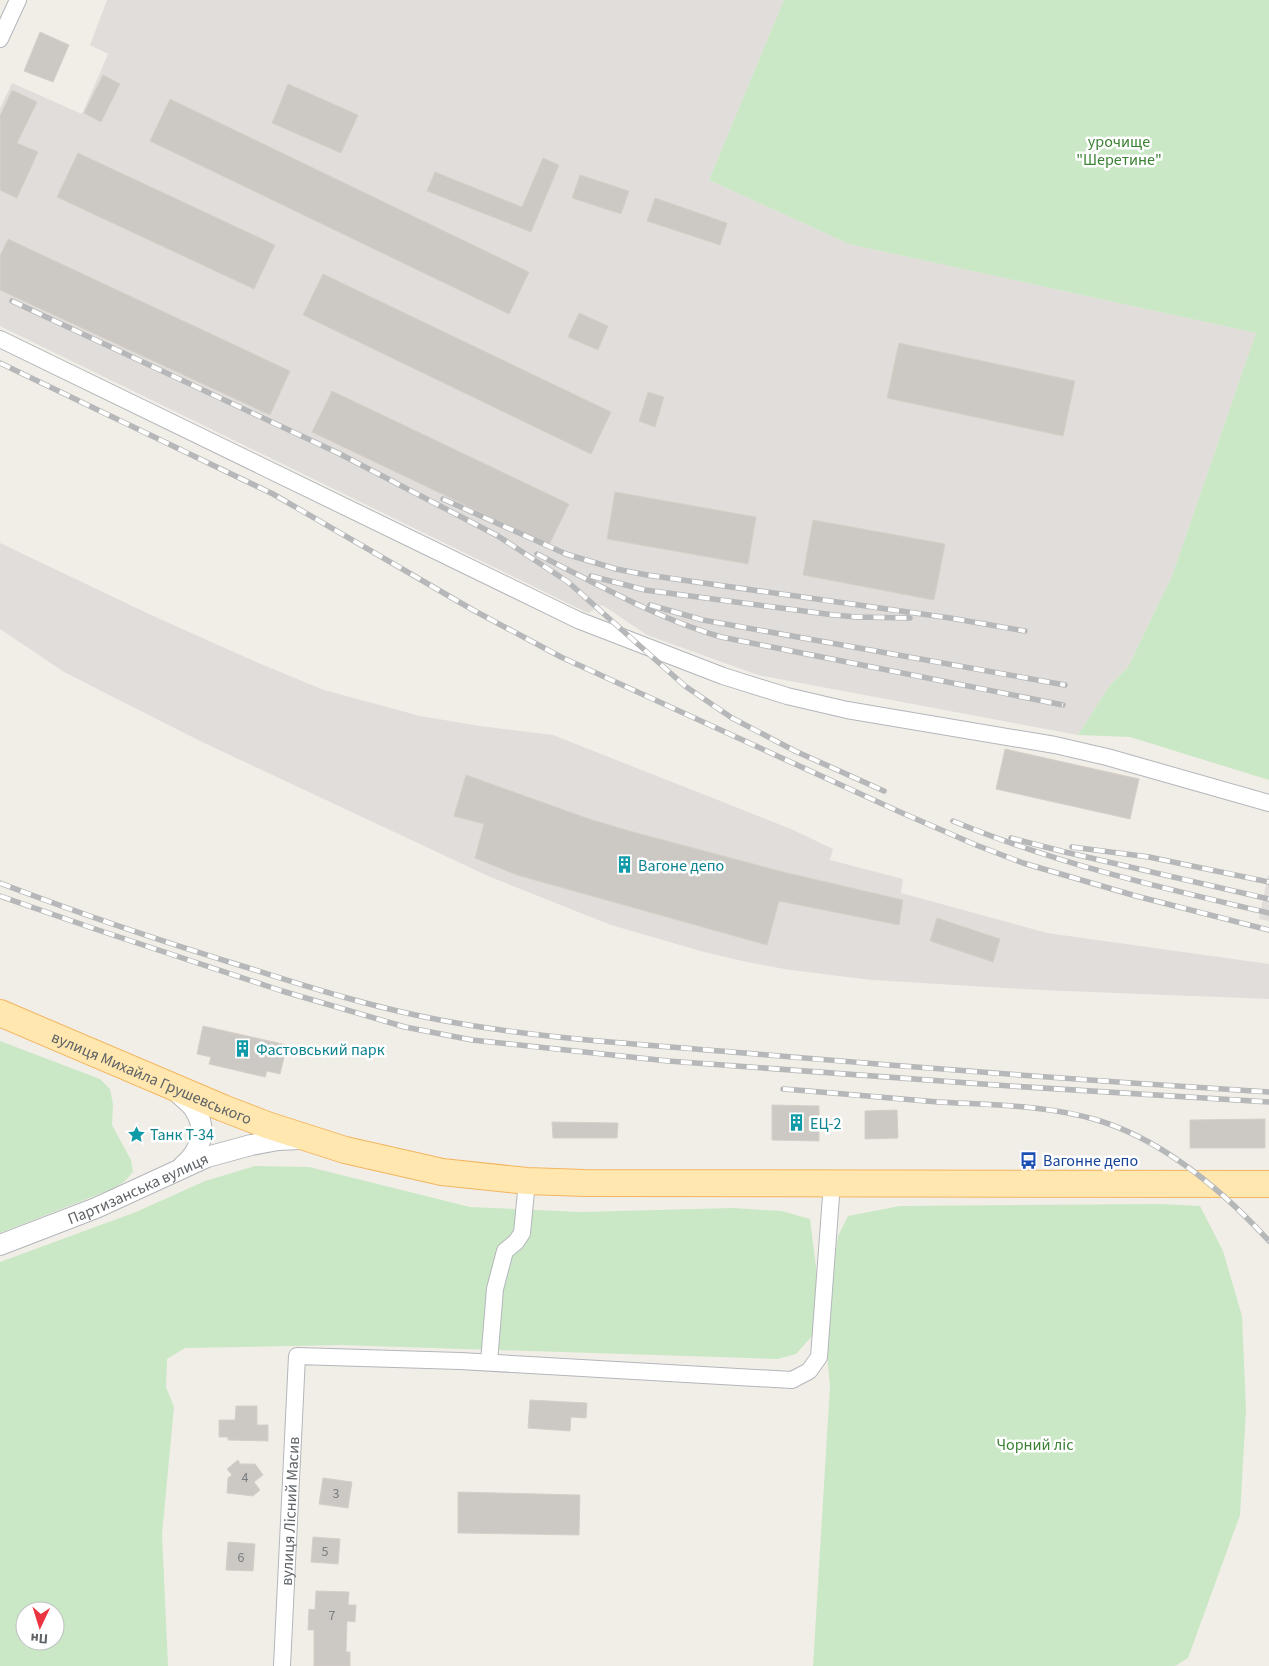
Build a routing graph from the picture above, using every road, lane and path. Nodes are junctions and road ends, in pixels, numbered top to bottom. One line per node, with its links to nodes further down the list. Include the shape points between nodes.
1 (18, 0): 2 (street)
2 (0, 39)
3 (0, 339): 4 (street, via 578,620 723,676 847,710 1107,757)
4 (1269, 804)
5 (0, 1013): 6 (main road, вулиця Михайла Грушевського)
6 (171, 1086): 7 (main road, вулиця Михайла Грушевського); 8 (street, via 195,1109 201,1121 202,1136 198,1149)
7 (306, 1138): 8 (street, Партизанська вулиця, via 224,1151); 9 (main road, вулиця Михайла Грушевського, via 442,1172)
8 (177, 1171): 12 (street, Партизанська вулиця, via 96,1208)
9 (527, 1181): 10 (main road, вулиця Михайла Грушевського); 13 (street, via 522,1233 505,1251 495,1289)
10 (832, 1183): 11 (main road, вулиця Михайла Грушевського); 13 (street, via 819,1357 809,1371 792,1380)
11 (1269, 1184)
12 (0, 1245)
13 (489, 1362): 14 (street, вулиця Лісний Масив, via 297,1356)
14 (282, 1666)

